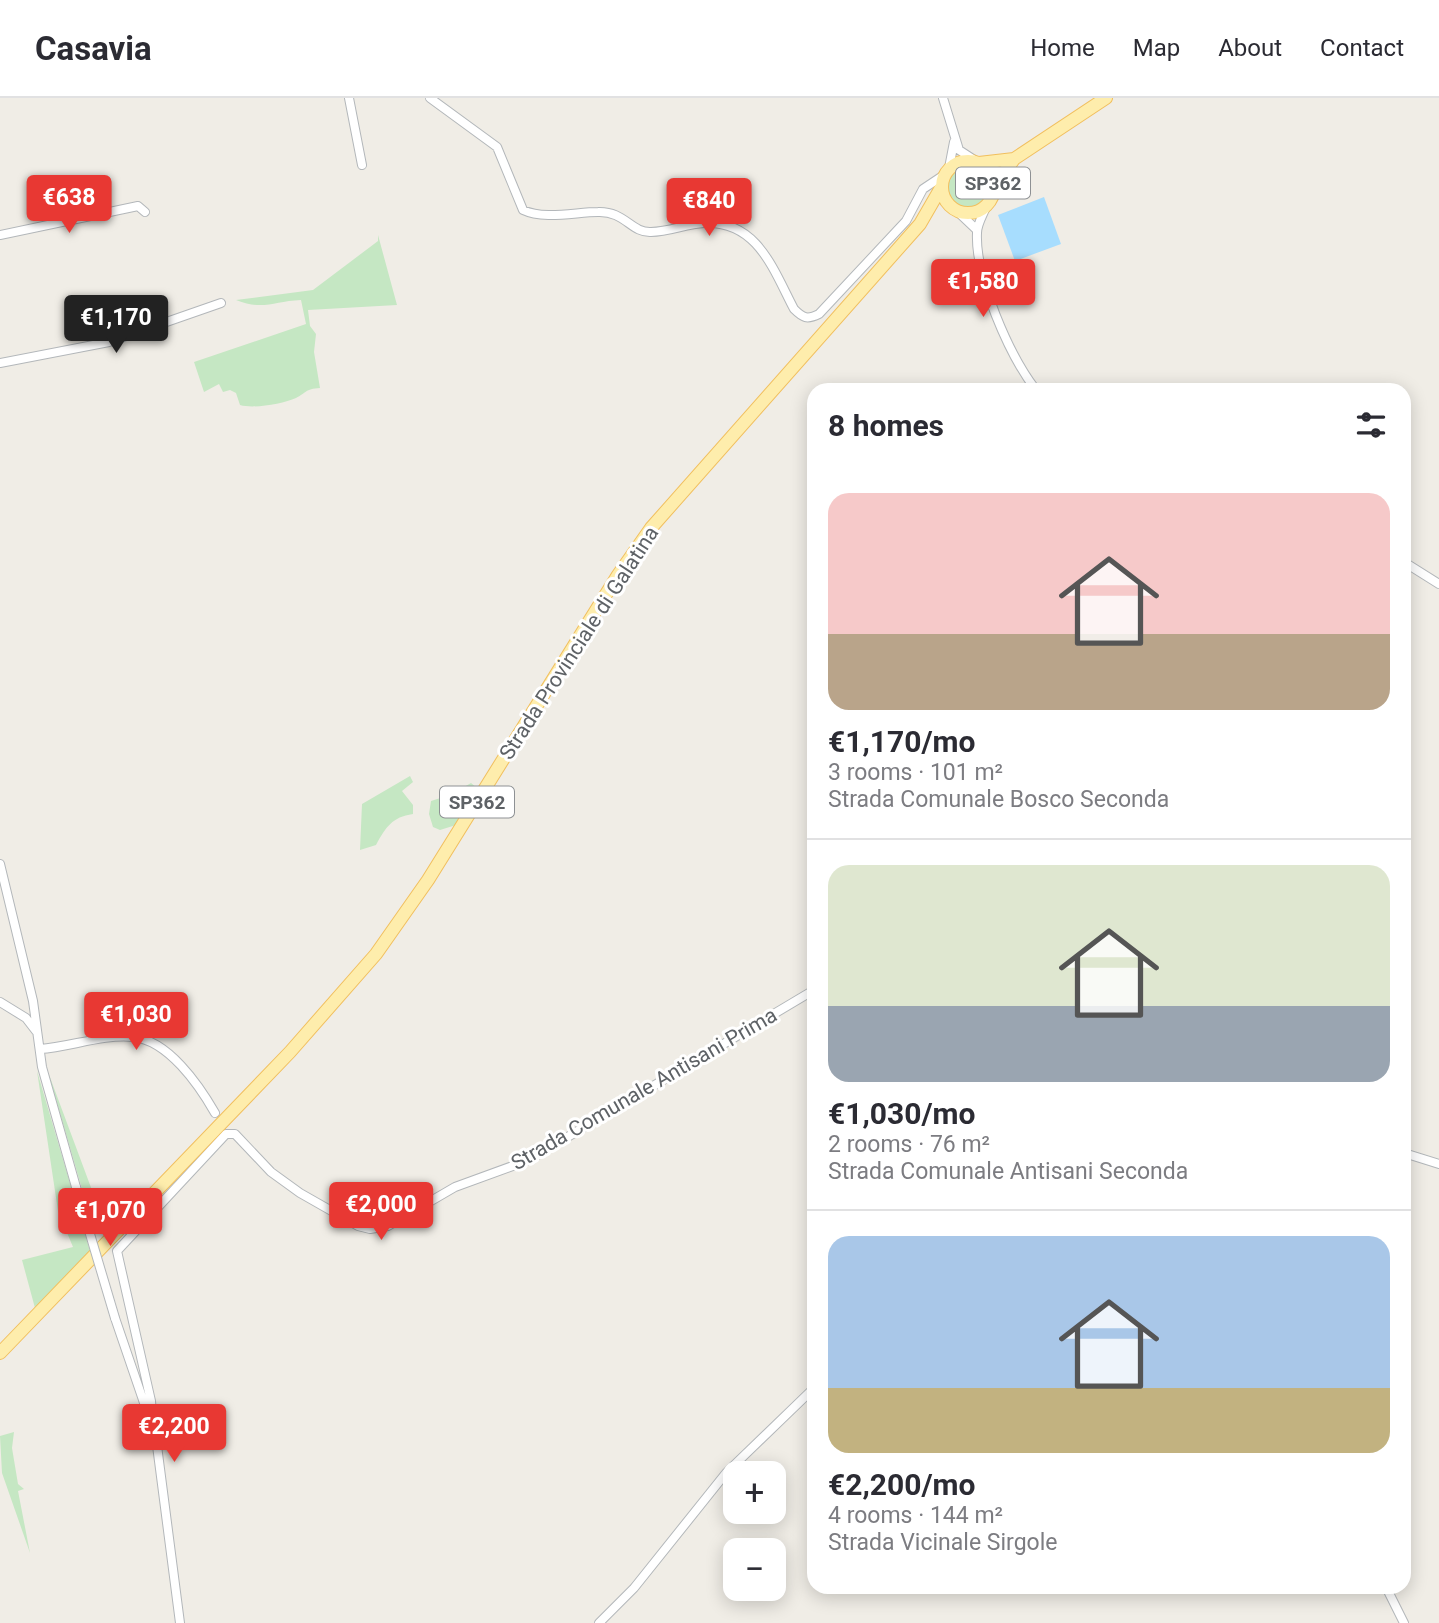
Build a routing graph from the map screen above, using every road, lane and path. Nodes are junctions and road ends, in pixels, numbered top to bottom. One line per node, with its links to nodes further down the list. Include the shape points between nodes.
1 (349, 98): 8 (street)
2 (430, 98): 9 (street, via 497,147 523,210 539,214 613,212 650,232 706,223 735,227 753,240 803,317 819,314 906,221 923,189)
3 (943, 98): 5 (street)
4 (1106, 98): 6 (main road, SP362)
5 (954, 142): 7 (street, via 958,150); 9 (street)
6 (1014, 159): 7 (main road, SP362); 10 (main road, SP362)
7 (979, 163): 9 (main road, SP362, via 959,163); 10 (main road, SP362)
8 (362, 165)
9 (945, 176): 12 (main road, SP362, via 948,205); 14 (main road, Strada Provinciale di Galatina / SP362)
10 (994, 188): 11 (main road, SP362)
11 (986, 207): 12 (main road, Strada Provinciale di Galatina / SP362); 15 (street)
12 (957, 211): 14 (main road, Strada Provinciale di Galatina / SP362); 15 (street)
13 (145, 212): 16 (street, via 138,206)
14 (920, 224): 30 (main road, Strada Provinciale di Galatina / SP362, via 651,528 428,880 376,954 290,1052)
15 (976, 230): 19 (street, via 981,276)
16 (0, 235)
17 (221, 303): 18 (street, via 109,342)
18 (0, 363)
19 (1032, 383)
20 (1411, 566): 21 (street)
21 (1439, 583)
22 (0, 864): 25 (street)
23 (807, 994): 32 (street, Strada Comunale Antisani Prima, via 529,1160 455,1187 381,1228 358,1226 300,1194 234,1134 226,1134 117,1251)
24 (0, 1002): 25 (street, via 26,1018)
25 (37, 1033): 26 (street)
26 (40, 1048): 27 (street, via 126,1037 145,1040 194,1079); 32 (street, bridge, via 76,1187)
27 (215, 1113)
28 (1411, 1155): 29 (street)
29 (1439, 1164)
30 (0, 1353)
31 (807, 1395): 35 (street, via 726,1473 634,1588)
32 (153, 1426): 34 (street)
33 (1390, 1594): 36 (street)
34 (180, 1623)
35 (599, 1623)
36 (1404, 1623)

